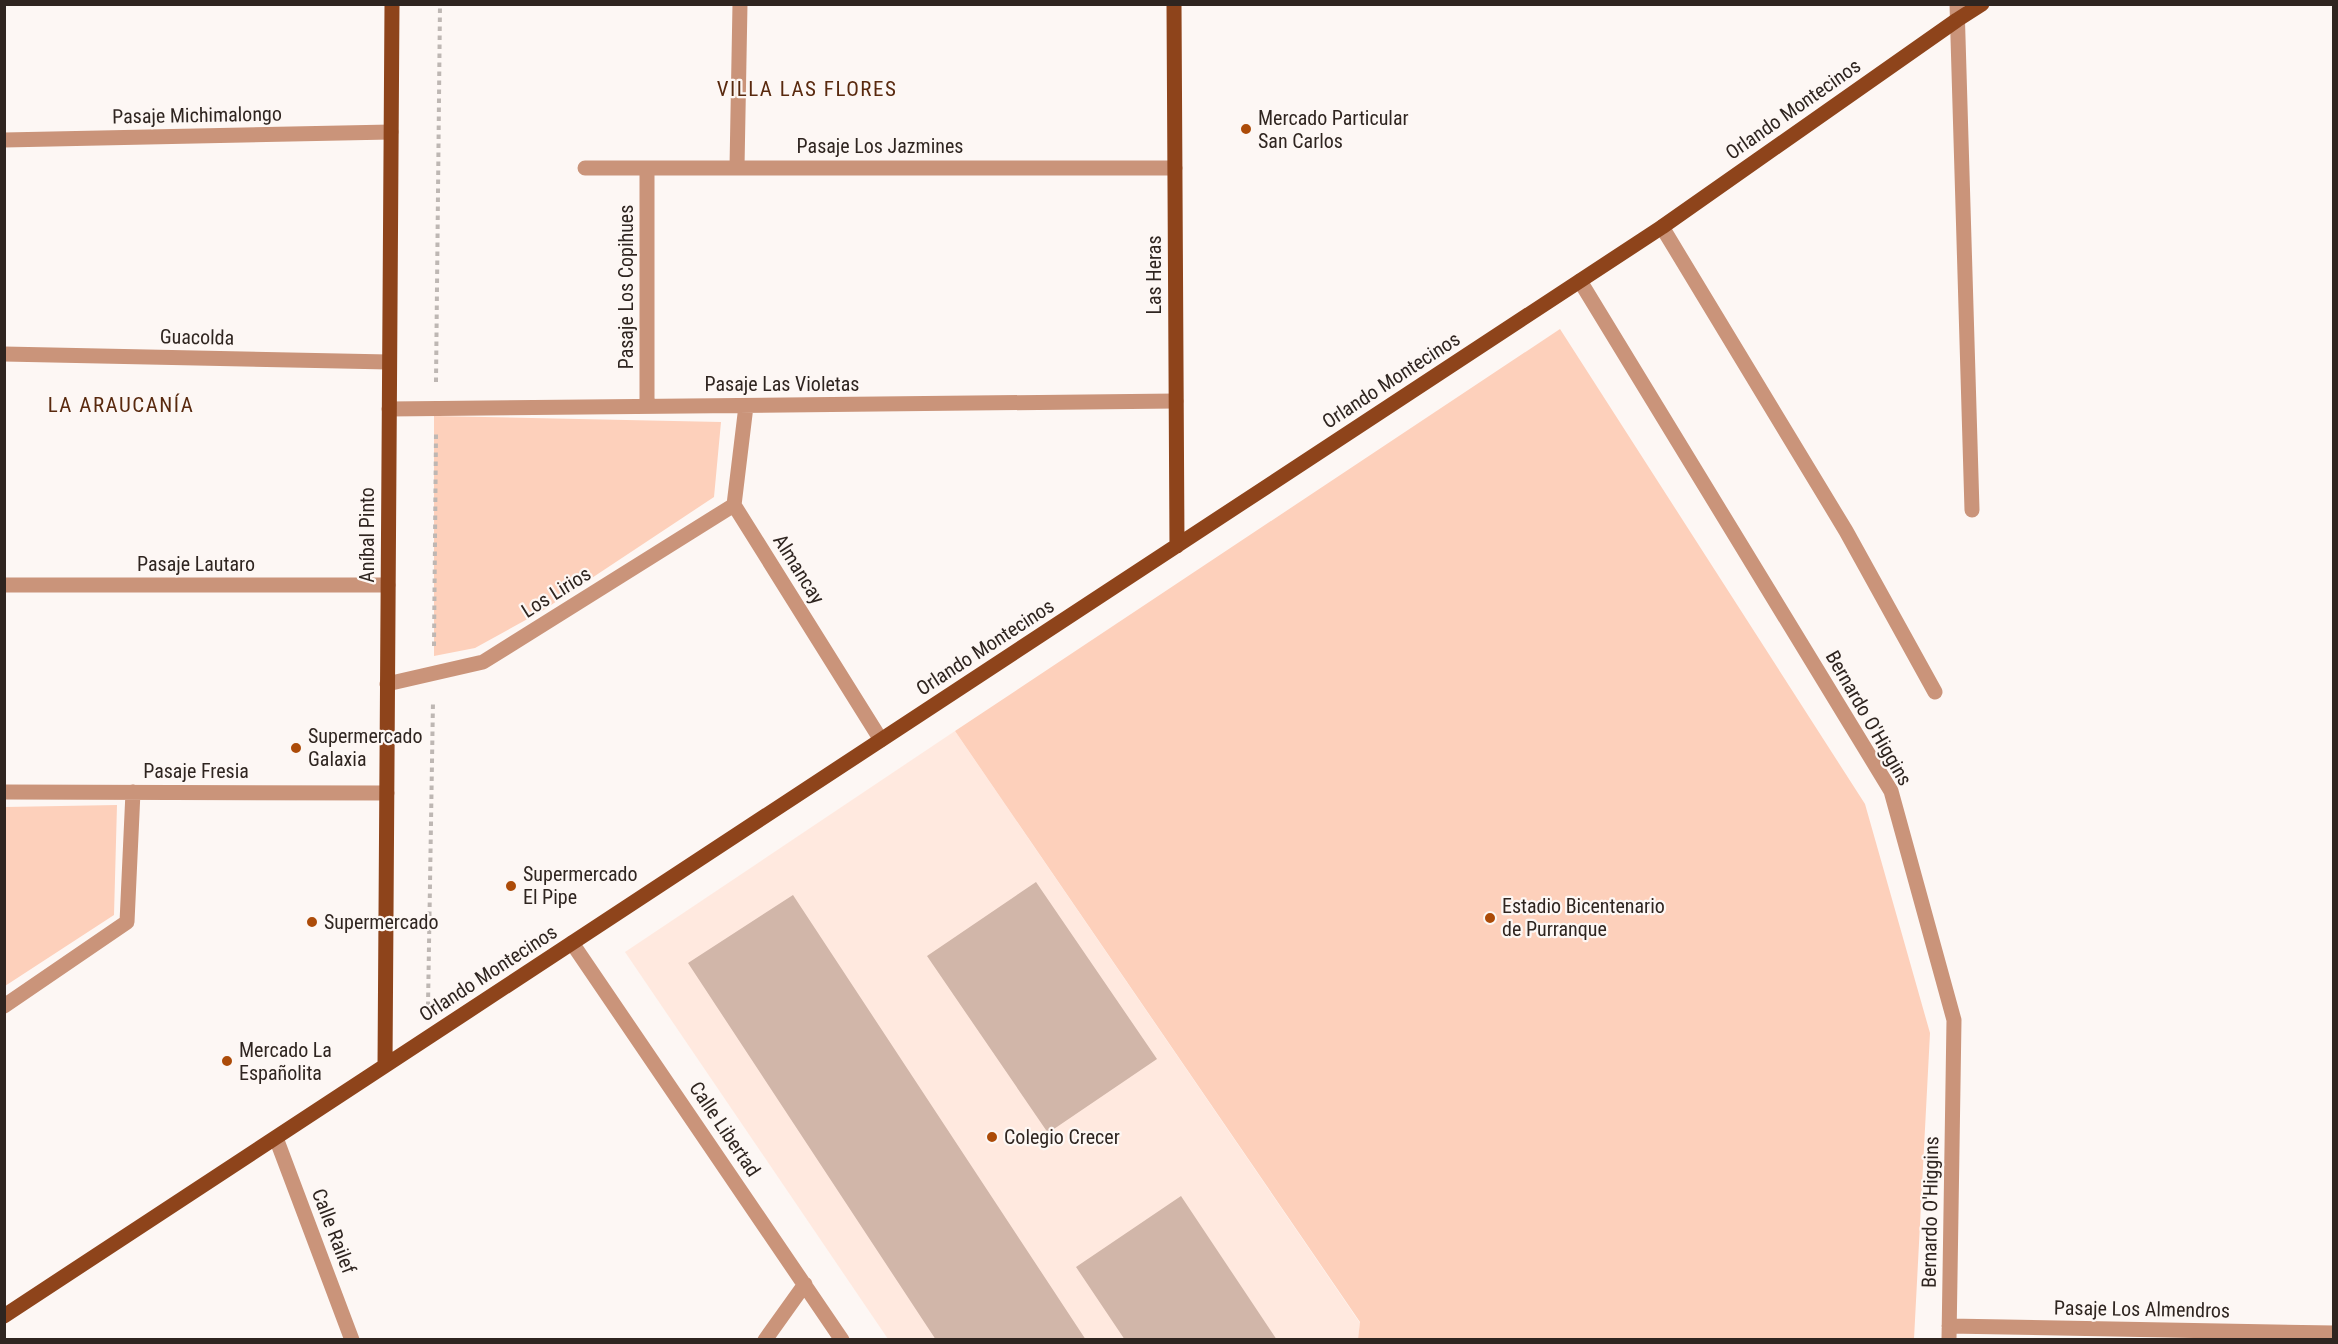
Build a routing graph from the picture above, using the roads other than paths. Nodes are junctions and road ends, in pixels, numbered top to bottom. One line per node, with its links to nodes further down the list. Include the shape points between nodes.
1 (392, 4): 6 (main road, Aníbal Pinto)
2 (740, 4): 8 (street)
3 (1174, 4): 11 (main road, Las Heras)
4 (1982, 4): 5 (main road, Orlando Montecinos)
5 (1957, 12): 12 (main road, Orlando Montecinos); 21 (street)
6 (391, 132): 7 (street, Pasaje Michimalongo); 15 (main road, Aníbal Pinto)
7 (4, 140)
8 (737, 167): 10 (street, Pasaje Los Jazmines); 11 (street, Pasaje Los Jazmines)
9 (585, 168): 10 (street, Pasaje Los Jazmines)
10 (647, 168): 17 (street, Pasaje Los Copihues)
11 (1175, 168): 16 (main road, Las Heras)
12 (1662, 227): 13 (main road, Orlando Montecinos); 26 (street, via 1846,531)
13 (1580, 281): 22 (main road, Orlando Montecinos); 37 (street, Bernardo O'Higgins, via 1891,791 1954,1020)
14 (4, 354): 15 (street, Guacolda)
15 (389, 362): 19 (main road, Aníbal Pinto)
16 (1176, 402): 18 (street, Pasaje Las Violetas); 22 (main road, Las Heras)
17 (647, 406): 18 (street, Pasaje Las Violetas); 19 (street, Pasaje Las Violetas)
18 (746, 406): 20 (street)
19 (389, 409): 24 (main road, Aníbal Pinto)
20 (734, 505): 25 (street, Los Lirios, via 483,662); 27 (street, Almancay)
21 (1972, 510)
22 (1177, 546): 27 (main road, Orlando Montecinos)
23 (4, 585): 24 (street, Pasaje Lautaro)
24 (388, 585): 25 (main road, Aníbal Pinto)
25 (387, 684): 30 (main road, Aníbal Pinto)
26 (1935, 692)
27 (881, 740): 31 (main road, Orlando Montecinos)
28 (4, 792): 29 (street, Pasaje Fresia)
29 (133, 792): 30 (street, Pasaje Fresia); 32 (street, via 127,922)
30 (387, 793): 33 (main road, Aníbal Pinto)
31 (572, 943): 33 (main road, Orlando Montecinos); 35 (street, Calle Libertad)
32 (4, 1006)
33 (385, 1066): 34 (main road, Orlando Montecinos)
34 (276, 1138): 36 (main road, Orlando Montecinos); 39 (street, Calle Railef)
35 (805, 1284): 40 (street); 41 (street, Calle Libertad)
36 (4, 1316)
37 (1949, 1333): 38 (street, Pasaje Los Almendros)
38 (2334, 1333)
39 (352, 1340)
40 (765, 1340)
41 (842, 1340)

